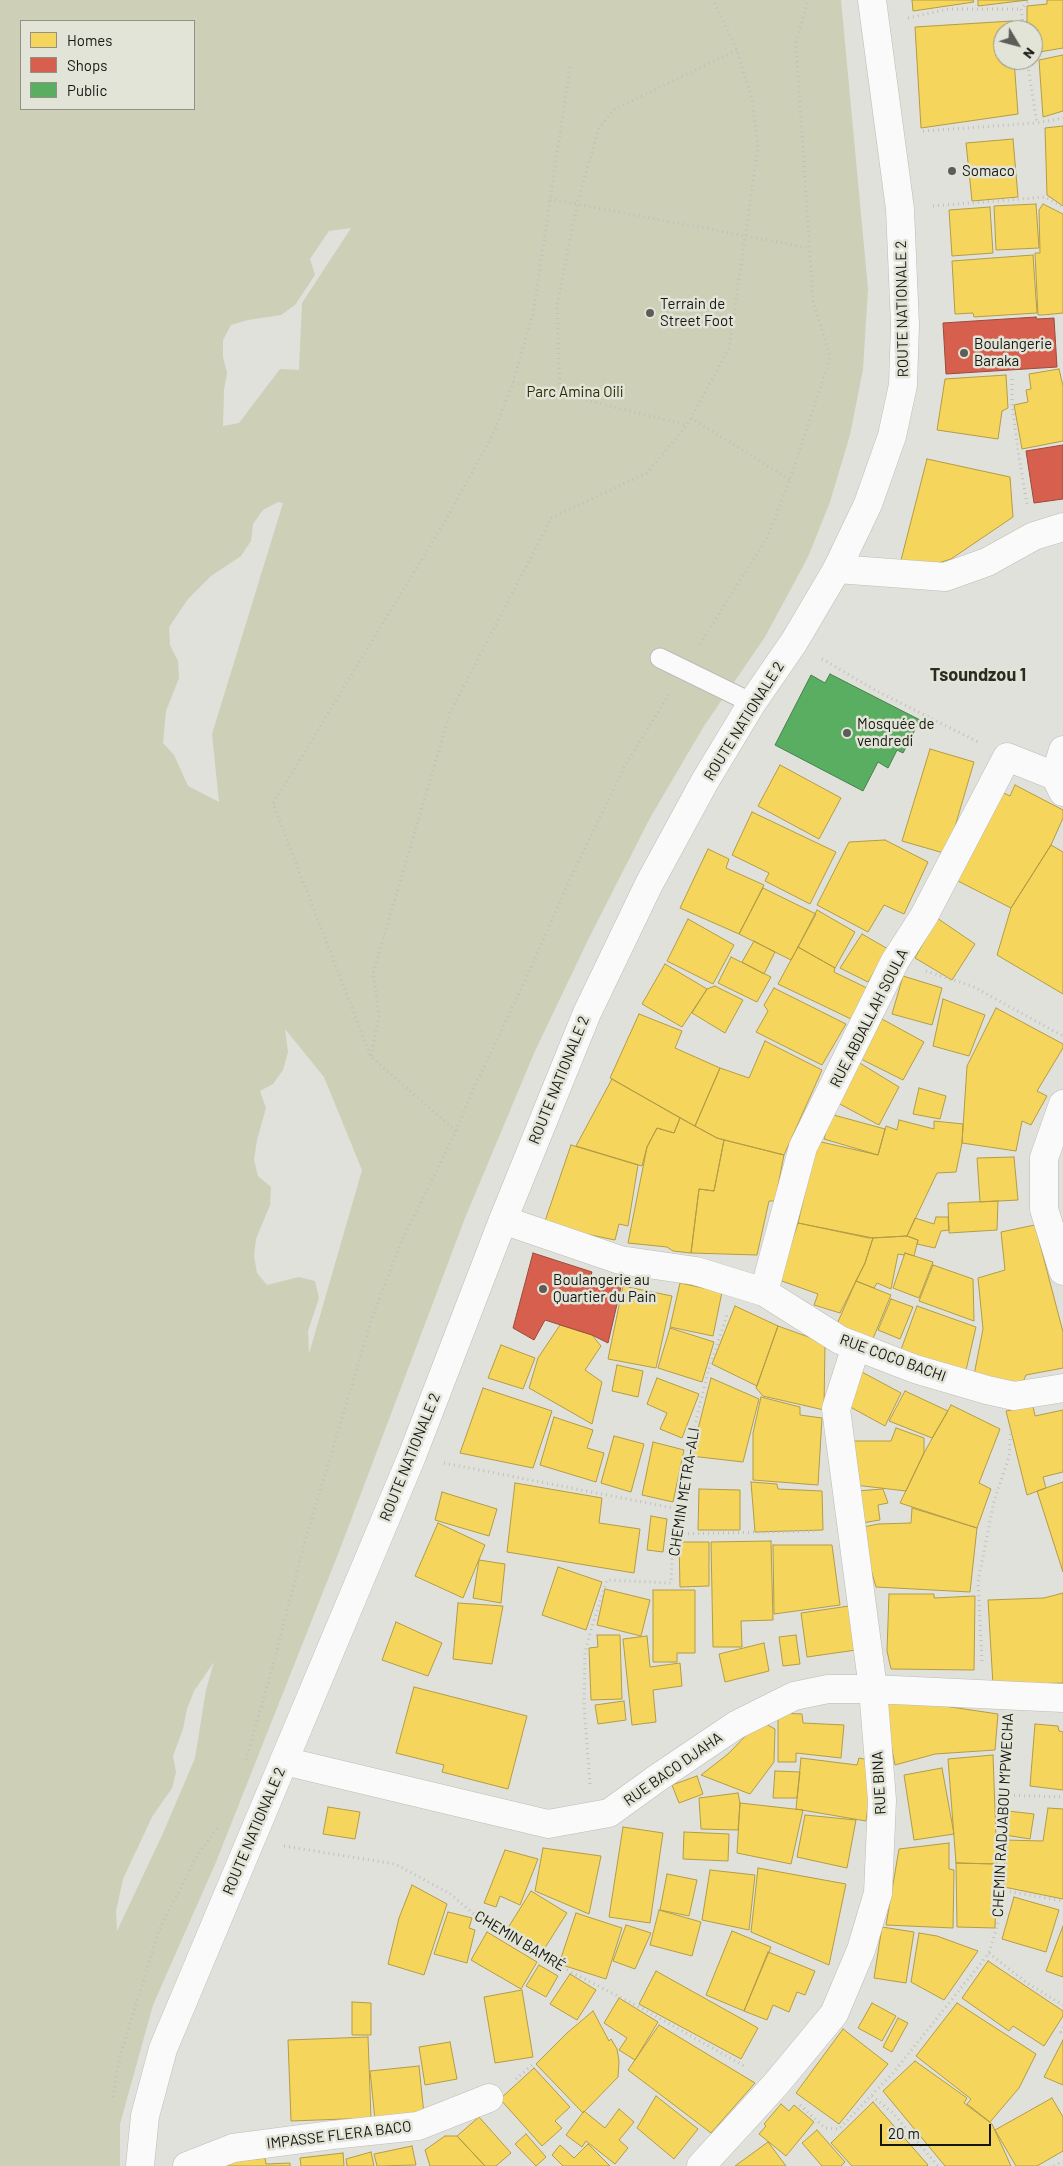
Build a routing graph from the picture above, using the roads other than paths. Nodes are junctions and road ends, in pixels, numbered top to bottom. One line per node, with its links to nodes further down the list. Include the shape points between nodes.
1 (874, 12): 3 (street, ROUTE NATIONALE 2, via 900,209 905,325 903,385 892,436 868,504)
2 (1063, 527): 3 (street, via 1034,536 987,562 945,577)
3 (837, 569): 5 (street, ROUTE NATIONALE 2, via 794,642)
4 (660, 658): 5 (lane)
5 (752, 703): 9 (street, ROUTE NATIONALE 2, via 650,884 586,1013)
6 (1063, 750): 7 (street)
7 (1059, 784): 11 (street, RUE ABDALLAH SOULA, via 1006,756 924,916 895,962 803,1147)
8 (1063, 1104): 10 (street, via 1044,1158 1044,1209)
9 (503, 1220): 11 (street, RUE COCO BACHI, via 620,1260 696,1271); 16 (street, ROUTE NATIONALE 2, via 412,1456)
10 (1063, 1271)
11 (764, 1292): 12 (street, RUE COCO BACHI, via 840,1340)
12 (856, 1346): 13 (street, RUE COCO BACHI, via 916,1369 1014,1396); 14 (street, RUE BINA, via 836,1409)
13 (1063, 1388)
14 (873, 1689): 15 (street, RUE BACO DJAHA); 16 (street, RUE BACO DJAHA, via 828,1689 794,1696 736,1725 610,1813 548,1824); 20 (street, RUE BINA, via 882,1800 878,1893 861,1950 834,2014 776,2084)
15 (1063, 1698)
16 (284, 1760): 18 (street, ROUTE NATIONALE 2, via 163,2049 145,2116)
17 (489, 2098): 19 (street, IMPASSE FLERA BACO, via 418,2126 233,2148)
18 (140, 2166)
19 (187, 2166)
20 (700, 2166)

